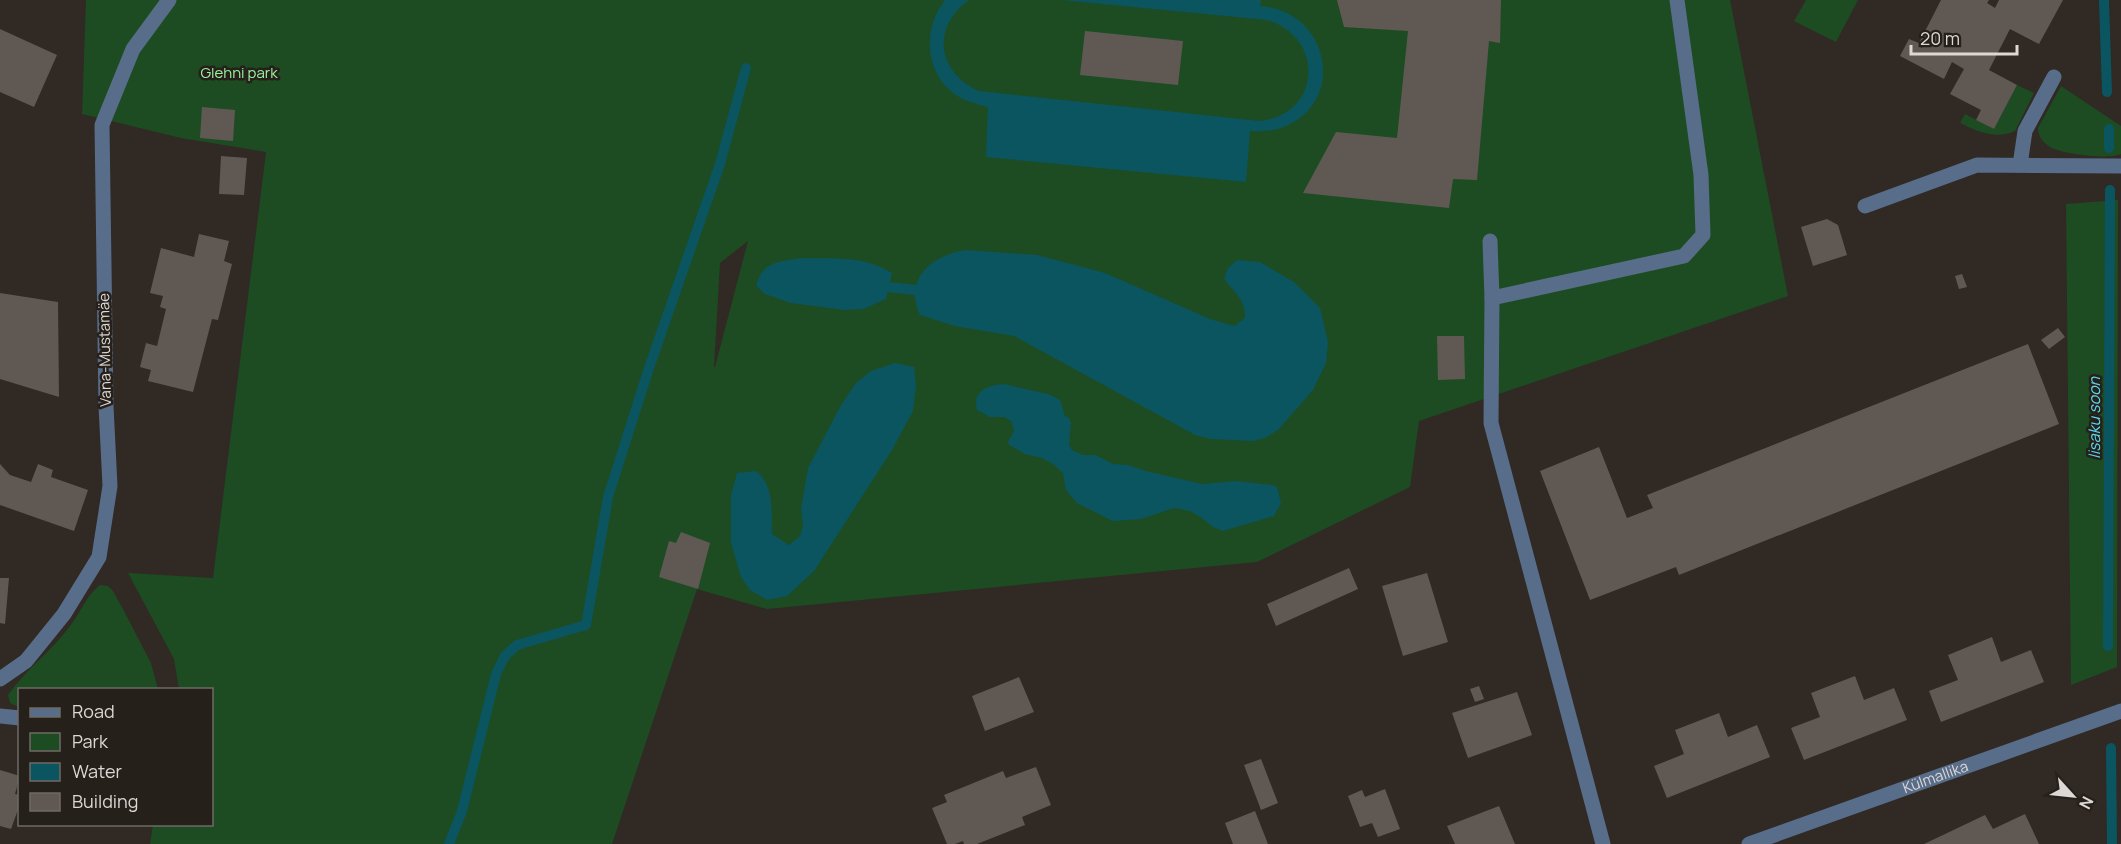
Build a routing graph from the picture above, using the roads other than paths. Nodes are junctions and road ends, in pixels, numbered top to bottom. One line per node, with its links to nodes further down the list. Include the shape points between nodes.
1 (169, 0): 9 (street, Vana-Mustamäe, via 134,49 102,125 110,486 99,557 64,614 26,660)
2 (1677, 0): 8 (street, via 1701,175 1703,234 1684,256)
3 (2054, 77): 4 (street, via 2025,131)
4 (2020, 165): 5 (street); 6 (street, via 1977,165)
5 (2121, 166)
6 (1865, 206)
7 (1490, 241): 8 (street)
8 (1492, 298): 13 (street, via 1491,423)
9 (0, 679)
10 (2121, 711): 14 (street, Külmallika)
11 (0, 716): 12 (street)
12 (18, 718)
13 (1603, 844)
14 (1749, 844)

